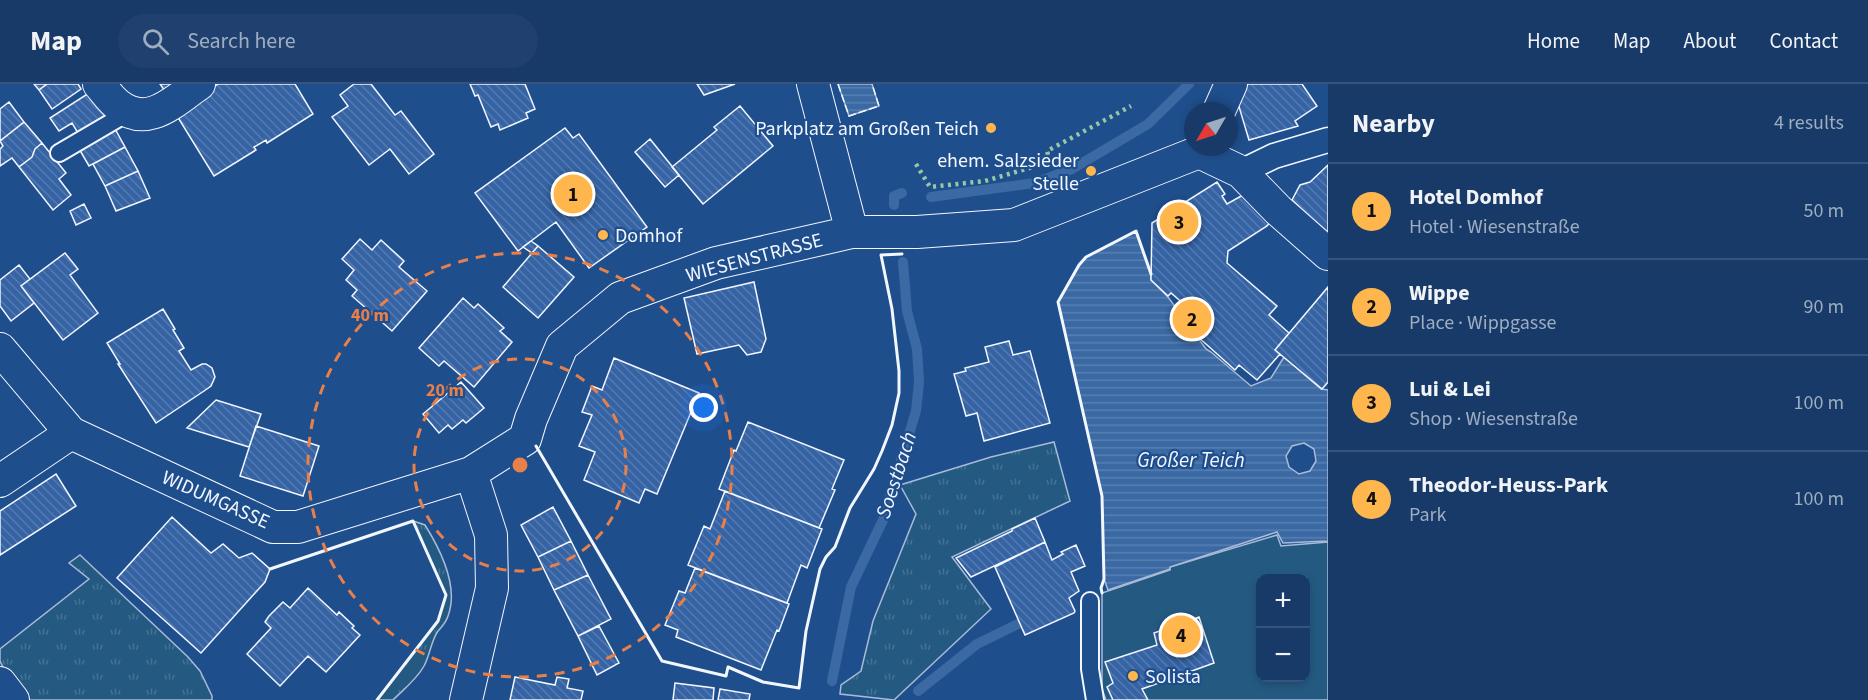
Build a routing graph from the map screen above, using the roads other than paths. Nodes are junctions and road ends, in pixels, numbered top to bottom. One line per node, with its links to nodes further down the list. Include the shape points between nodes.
1 (99, 84): 6 (street)
2 (199, 84): 6 (street, via 154,114)
3 (813, 84): 12 (street)
4 (1231, 84): 5 (street)
5 (1223, 102)
6 (129, 112): 8 (lane)
7 (1328, 140): 11 (street, via 1274,156)
8 (60, 153)
9 (1184, 156): 12 (street, WIESENSTRASSE, via 1014,225)
10 (1213, 156): 11 (street)
11 (1241, 172): 13 (street)
12 (852, 232): 16 (street, WIESENSTRASSE, via 716,263 620,298 562,346 525,439)
13 (1328, 254)
14 (0, 349): 15 (street, WIDUMGASSE)
15 (71, 433): 16 (street, WIDUMGASSE, via 273,527 298,527); 17 (street)
16 (471, 473): 21 (street, via 491,535 492,588)
17 (0, 481)
18 (1090, 601): 22 (lane, via 1090,669)
19 (0, 683): 20 (street)
20 (14, 700)
21 (466, 700)
22 (1095, 700)

